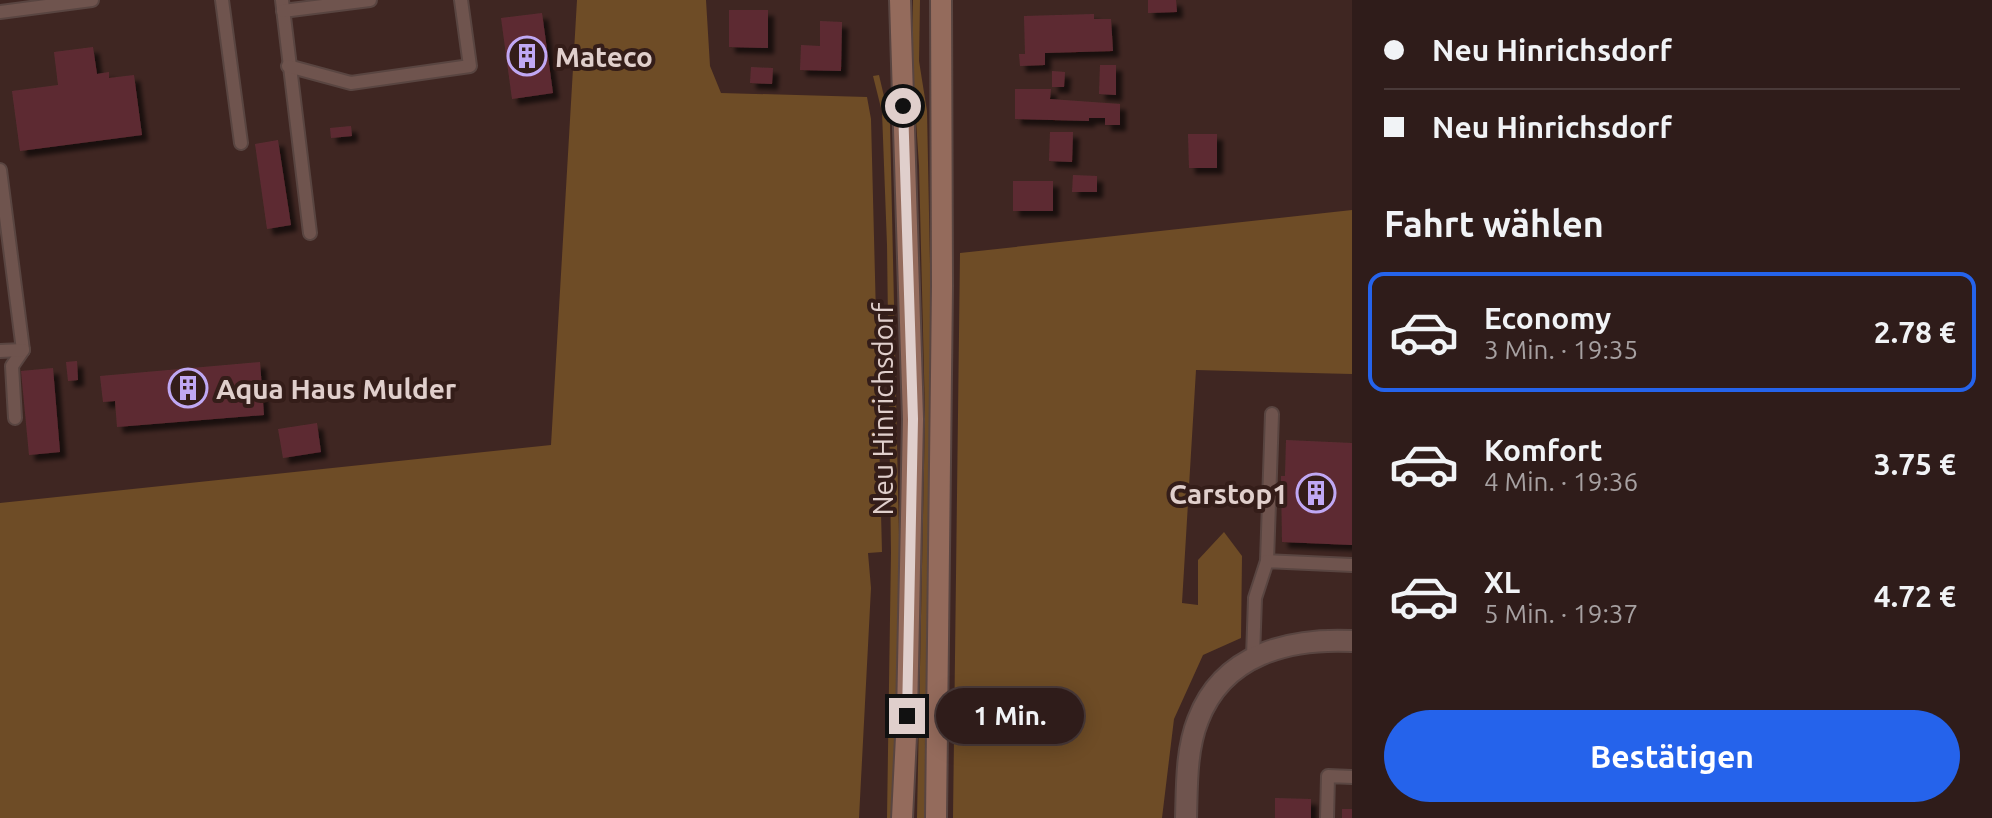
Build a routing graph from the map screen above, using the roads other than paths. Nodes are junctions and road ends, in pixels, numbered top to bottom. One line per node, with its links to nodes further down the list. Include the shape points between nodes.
1 (92, 0): 8 (lane)
2 (222, 0): 10 (lane)
3 (370, 0): 7 (lane)
4 (461, 0): 9 (lane, via 470,66 351,83)
5 (900, 0): 22 (main road, Neu Hinrichsdorf, via 913,419)
6 (941, 0): 23 (main road, Neu Hinrichsdorf)
7 (283, 6): 9 (lane)
8 (0, 12)
9 (288, 66): 12 (lane)
10 (241, 143)
11 (0, 170): 13 (lane)
12 (310, 233)
13 (23, 350): 14 (lane); 16 (lane, via 12,366)
14 (0, 351)
15 (1272, 414): 17 (lane)
16 (15, 418)
17 (1267, 561): 18 (lane); 20 (lane, via 1255,598)
18 (1352, 565)
19 (1352, 641): 20 (street, via 1289,645)
20 (1253, 657): 24 (street, via 1236,666 1198,719)
21 (1352, 777): 25 (lane, via 1328,776)
22 (902, 818)
23 (936, 818)
24 (1186, 818)
25 (1327, 818)

